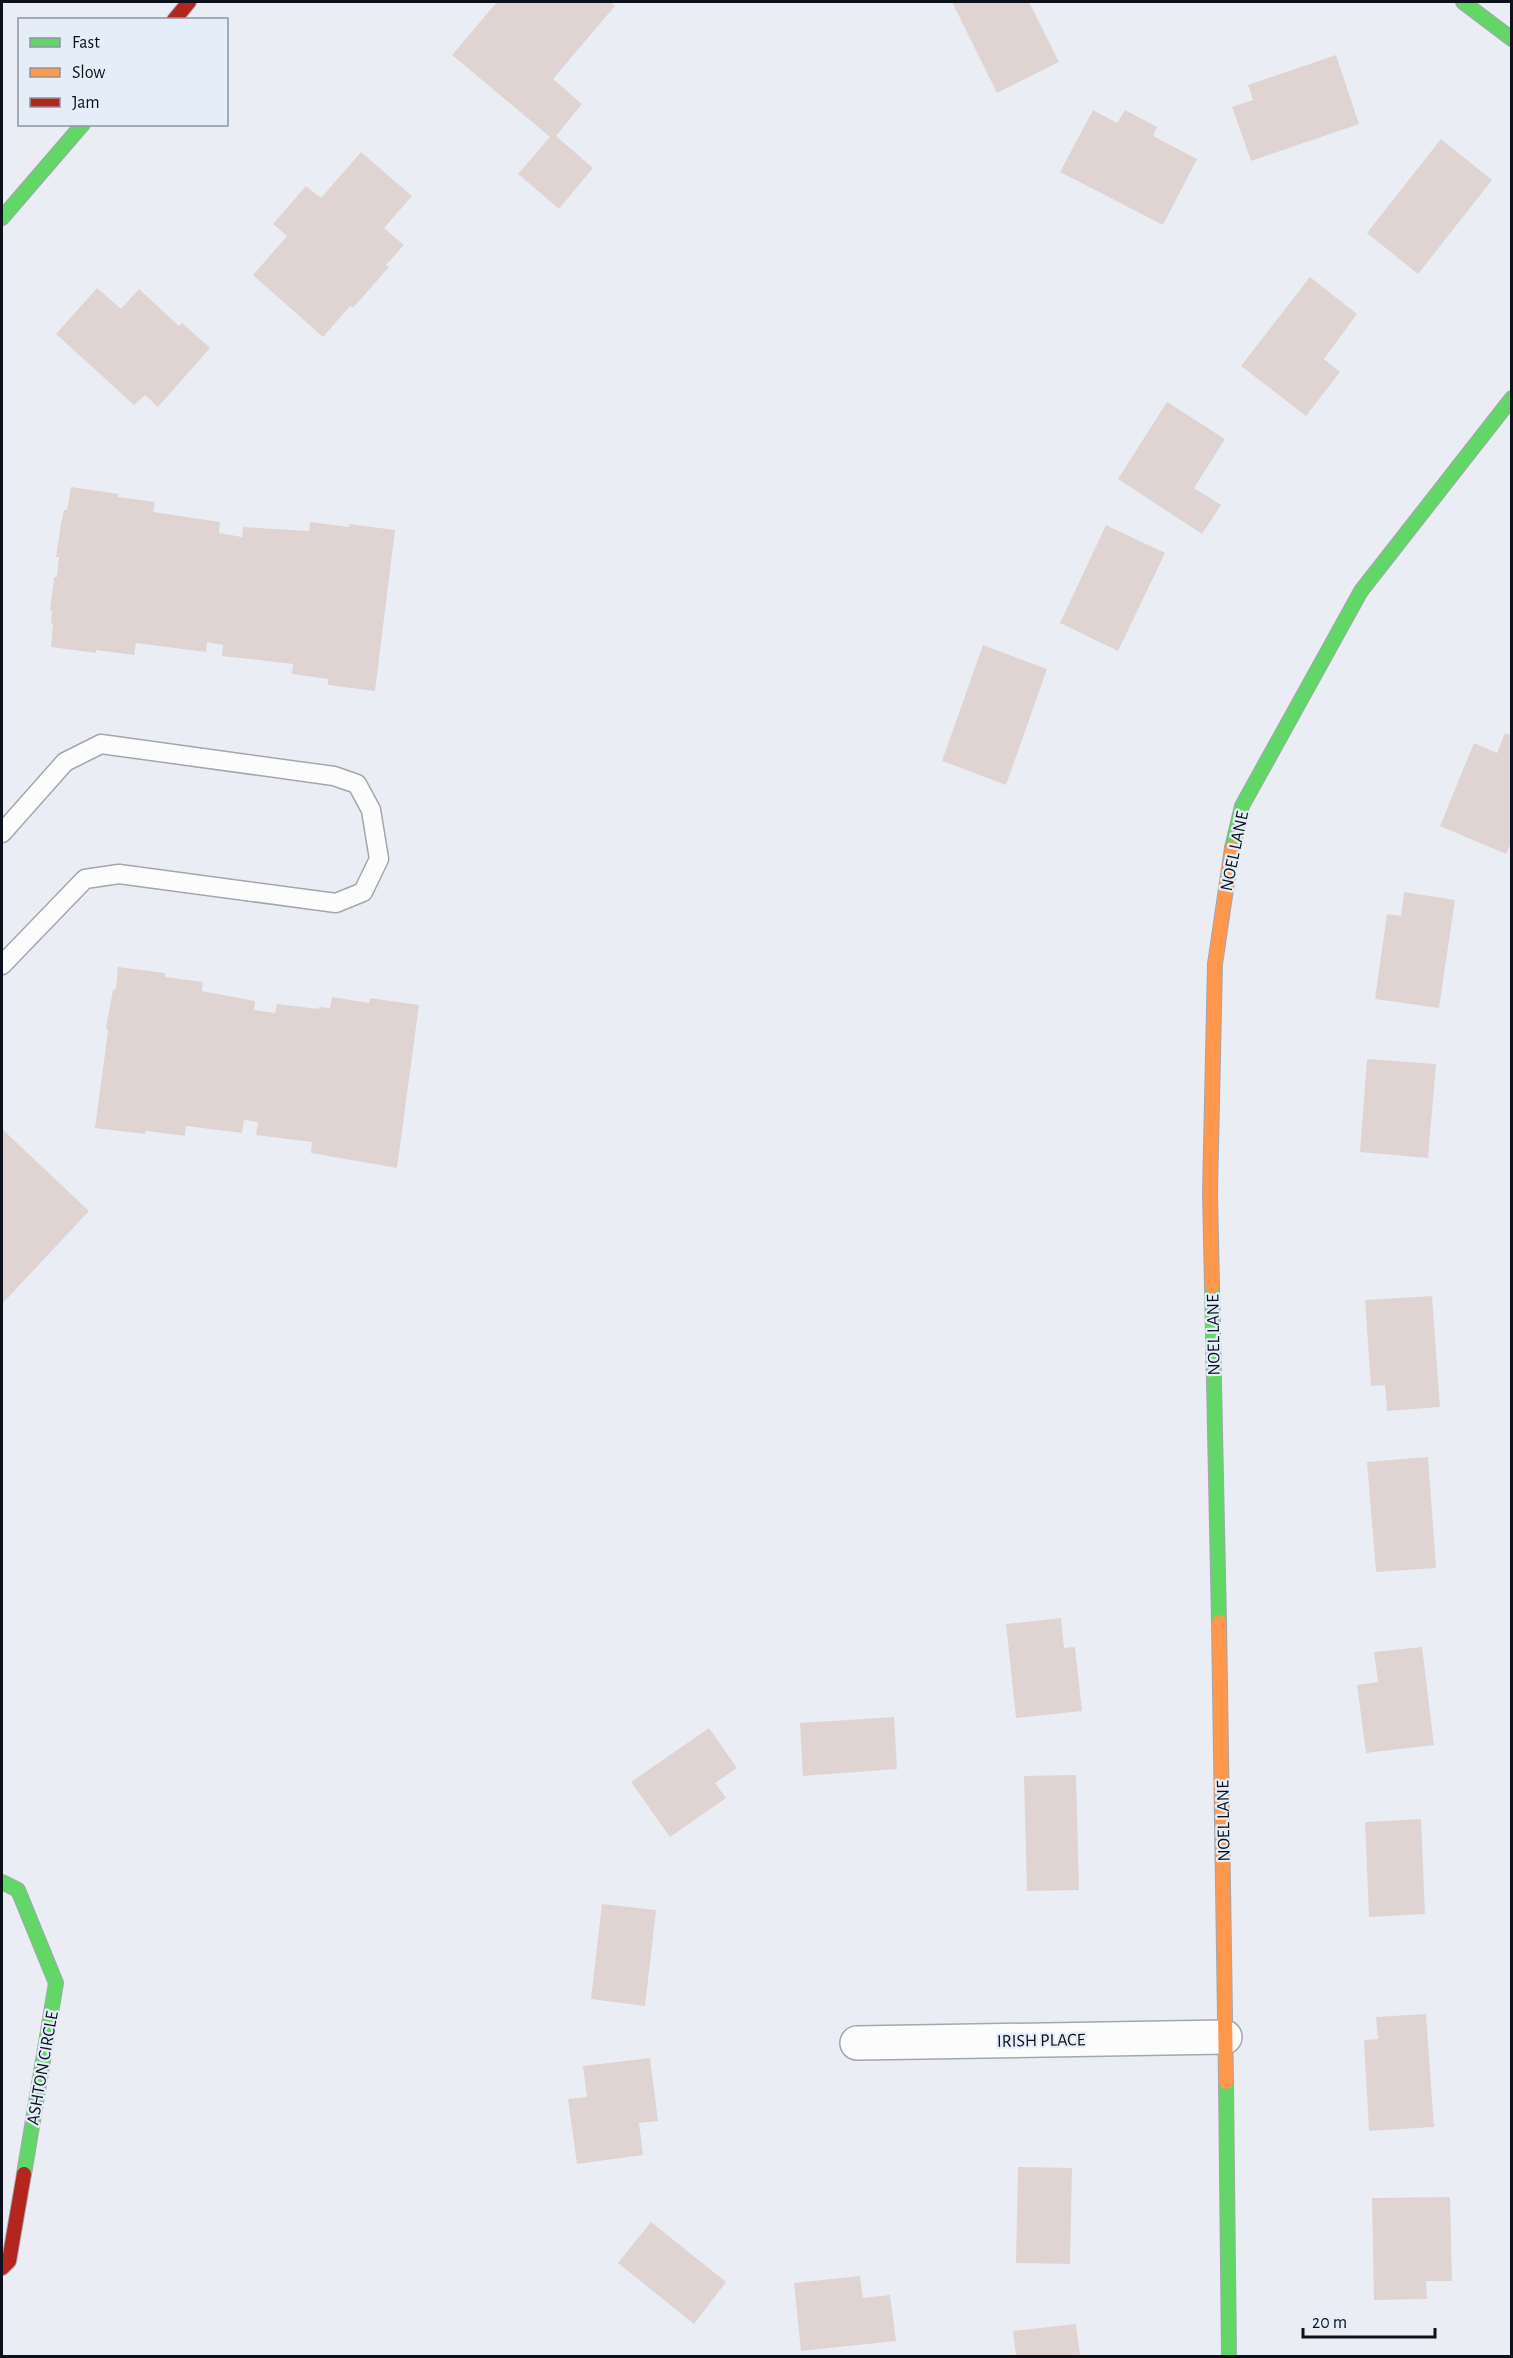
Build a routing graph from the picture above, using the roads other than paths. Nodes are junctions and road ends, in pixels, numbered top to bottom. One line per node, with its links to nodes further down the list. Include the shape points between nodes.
1 (189, 2): 3 (street)
2 (1463, 2): 4 (street)
3 (176, 18)
4 (1512, 39)
5 (81, 126): 6 (street)
6 (2, 218)
7 (1512, 398): 11 (street, NOEL LANE, via 1361,591 1242,806 1229,860 1215,964 1210,1193)
8 (2, 832): 9 (lane, via 65,762 101,744 334,776 357,784 371,810 379,859 363,892 336,903 119,874 85,879)
9 (2, 965)
10 (2, 1882): 13 (street, ASHTON CIRCLE, via 18,1890 56,1983 9,2261)
11 (1226, 2037): 12 (street, IRISH PLACE); 14 (street, NOEL LANE)
12 (857, 2043)
13 (2, 2268)
14 (1228, 2356)

